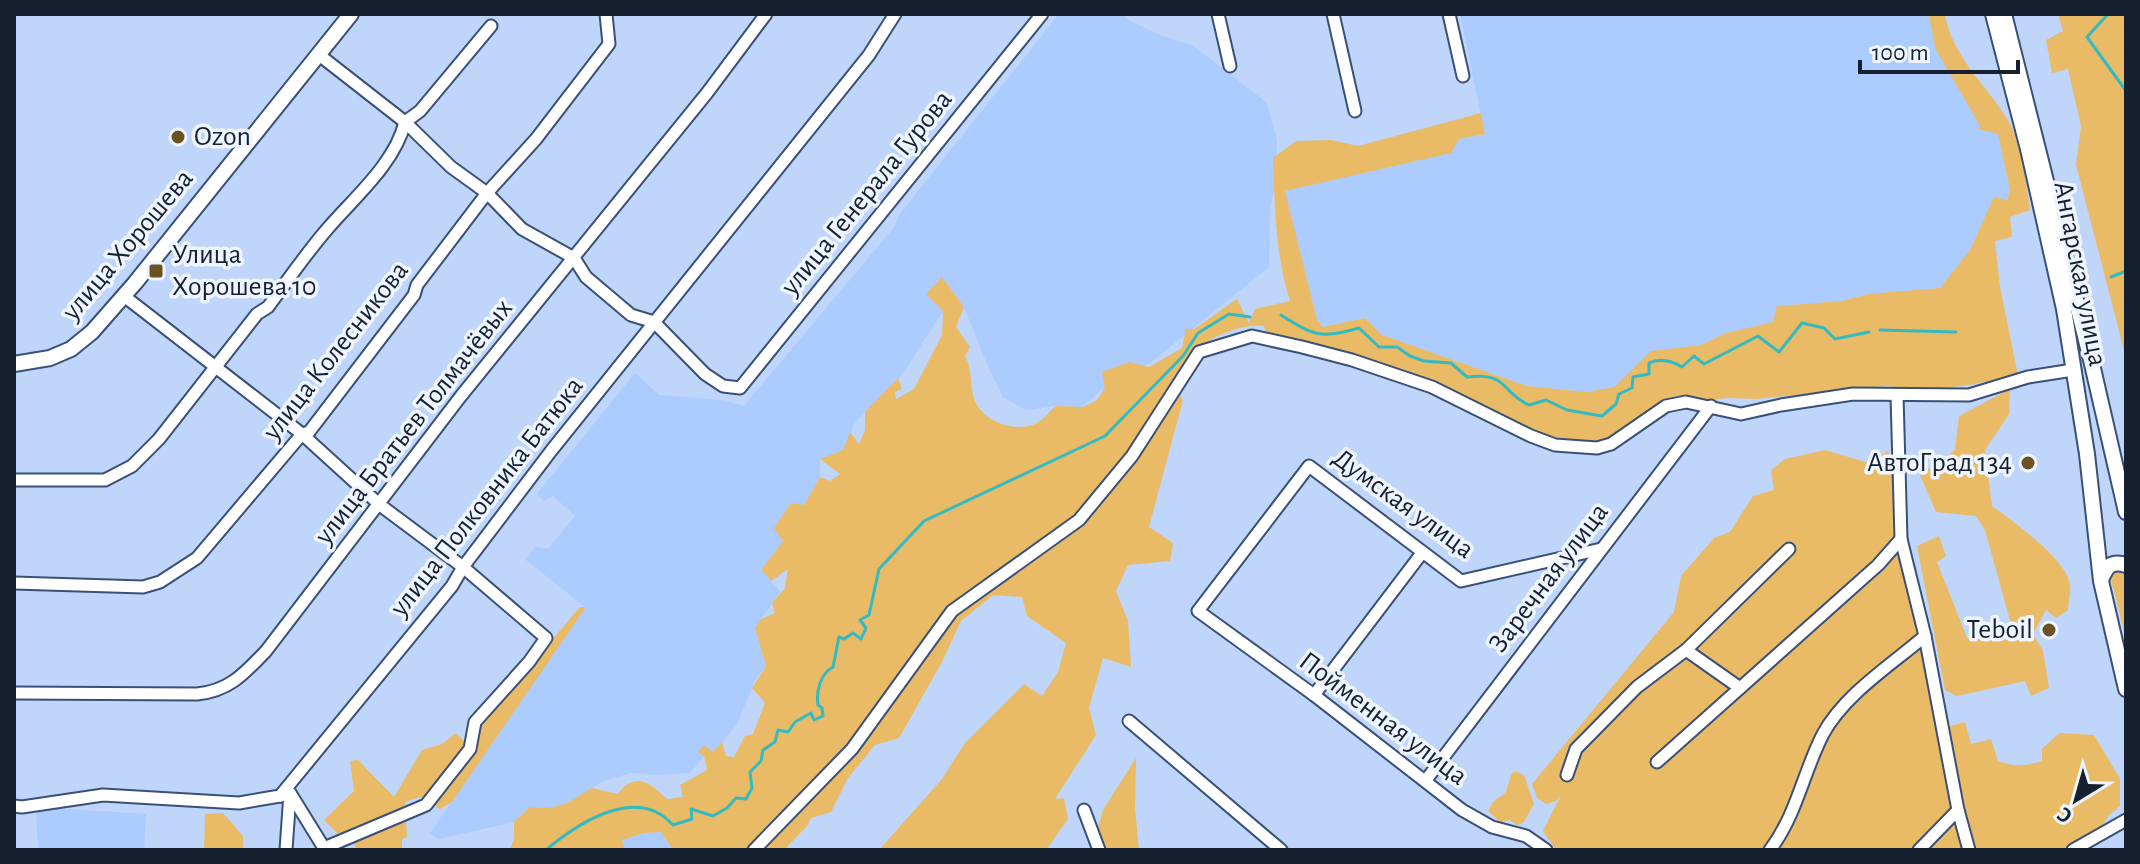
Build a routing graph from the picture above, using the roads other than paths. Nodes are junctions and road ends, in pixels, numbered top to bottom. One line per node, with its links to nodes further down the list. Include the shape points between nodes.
1 (351, 14): 12 (main road, улица Хорошева)
2 (606, 14): 17 (street, улица Колесникова, via 609,44)
3 (766, 14): 18 (street, улица Братьев Толмачёвых)
4 (895, 14): 20 (street, улица Полковника Батюка, via 869,55)
5 (1042, 14): 20 (street, улица Генерала Гурова, via 740,388 723,386 705,374)
6 (1218, 14): 13 (street)
7 (1333, 14): 15 (street)
8 (1449, 14): 14 (street)
9 (1993, 14): 23 (main road, Ангарская улица, via 2051,249)
10 (2004, 14): 29 (main road, Ангарская улица)
11 (491, 26): 16 (street)
12 (318, 54): 16 (street); 19 (main road, улица Хорошева)
13 (1230, 66)
14 (1463, 76)
15 (1355, 111)
16 (405, 122): 17 (street); 22 (street, via 400,141)
17 (487, 193): 18 (street, via 522,229); 26 (street, улица Колесникова, via 369,357)
18 (574, 258): 20 (street, via 586,277 631,315); 28 (street, улица Братьев Толмачёвых)
19 (124, 296): 21 (main road, улица Хорошева, via 71,349); 22 (street)
20 (654, 322): 35 (street, улица Полковника Батюка)
21 (14, 364)
22 (215, 367): 26 (street); 27 (street, via 132,466 105,480)
23 (2073, 370): 24 (street, via 1969,395); 36 (main road, Ангарская улица)
24 (1897, 395): 25 (street, via 1853,394 1741,414); 30 (street)
25 (1711, 406): 31 (street, Заречная улица); 55 (street, via 1666,406 1611,444 1582,448 1543,441 1432,387 1302,347 1252,336 1199,352 1132,456 1079,520 952,611 852,749)
26 (302, 434): 28 (street); 37 (street, улица Колесникова, via 197,558 160,582 143,587)
27 (14, 480)
28 (380, 505): 35 (street); 43 (street, улица Братьев Толмачёвых, via 266,651 216,692)
29 (2126, 512)
30 (1901, 539): 39 (street); 41 (street)
31 (1601, 549): 33 (street, Думская улица, via 1461,581); 48 (street, Заречная улица)
32 (1789, 549): 40 (street)
33 (1422, 553): 38 (street, Думская улица, via 1309,466); 44 (street)
34 (2126, 565): 36 (main road, via 2109,564)
35 (463, 567): 49 (street, улица Полковника Батюка); 49 (street, via 546,638 475,722 470,749 426,805 324,848)
36 (2101, 581): 42 (main road, Ангарская улица)
37 (14, 583)
38 (1198, 611): 44 (street, Пойменная улица)
39 (1925, 636): 52 (street); 59 (street, via 1848,702 1824,733 1786,829)
40 (1686, 650): 41 (street); 47 (street, via 1637,687 1576,749)
41 (1740, 688): 46 (street)
42 (2126, 689)
43 (14, 693)
44 (1314, 695): 48 (street, Пойменная улица)
45 (1129, 721): 57 (street)
46 (1657, 762)
47 (1567, 775)
48 (1426, 780): 58 (street, Пойменная улица, via 1462,810 1492,827 1526,836)
49 (285, 794): 50 (street, via 239,803 103,795); 54 (street)
50 (14, 806)
51 (1084, 810): 56 (street)
52 (1958, 810): 60 (street); 61 (street)
53 (2126, 820): 62 (street)
54 (286, 850)
55 (754, 850)
56 (1099, 850)
57 (1281, 850)
58 (1546, 850)
59 (1770, 850)
60 (1919, 850)
61 (1969, 850)
62 (2073, 850)

